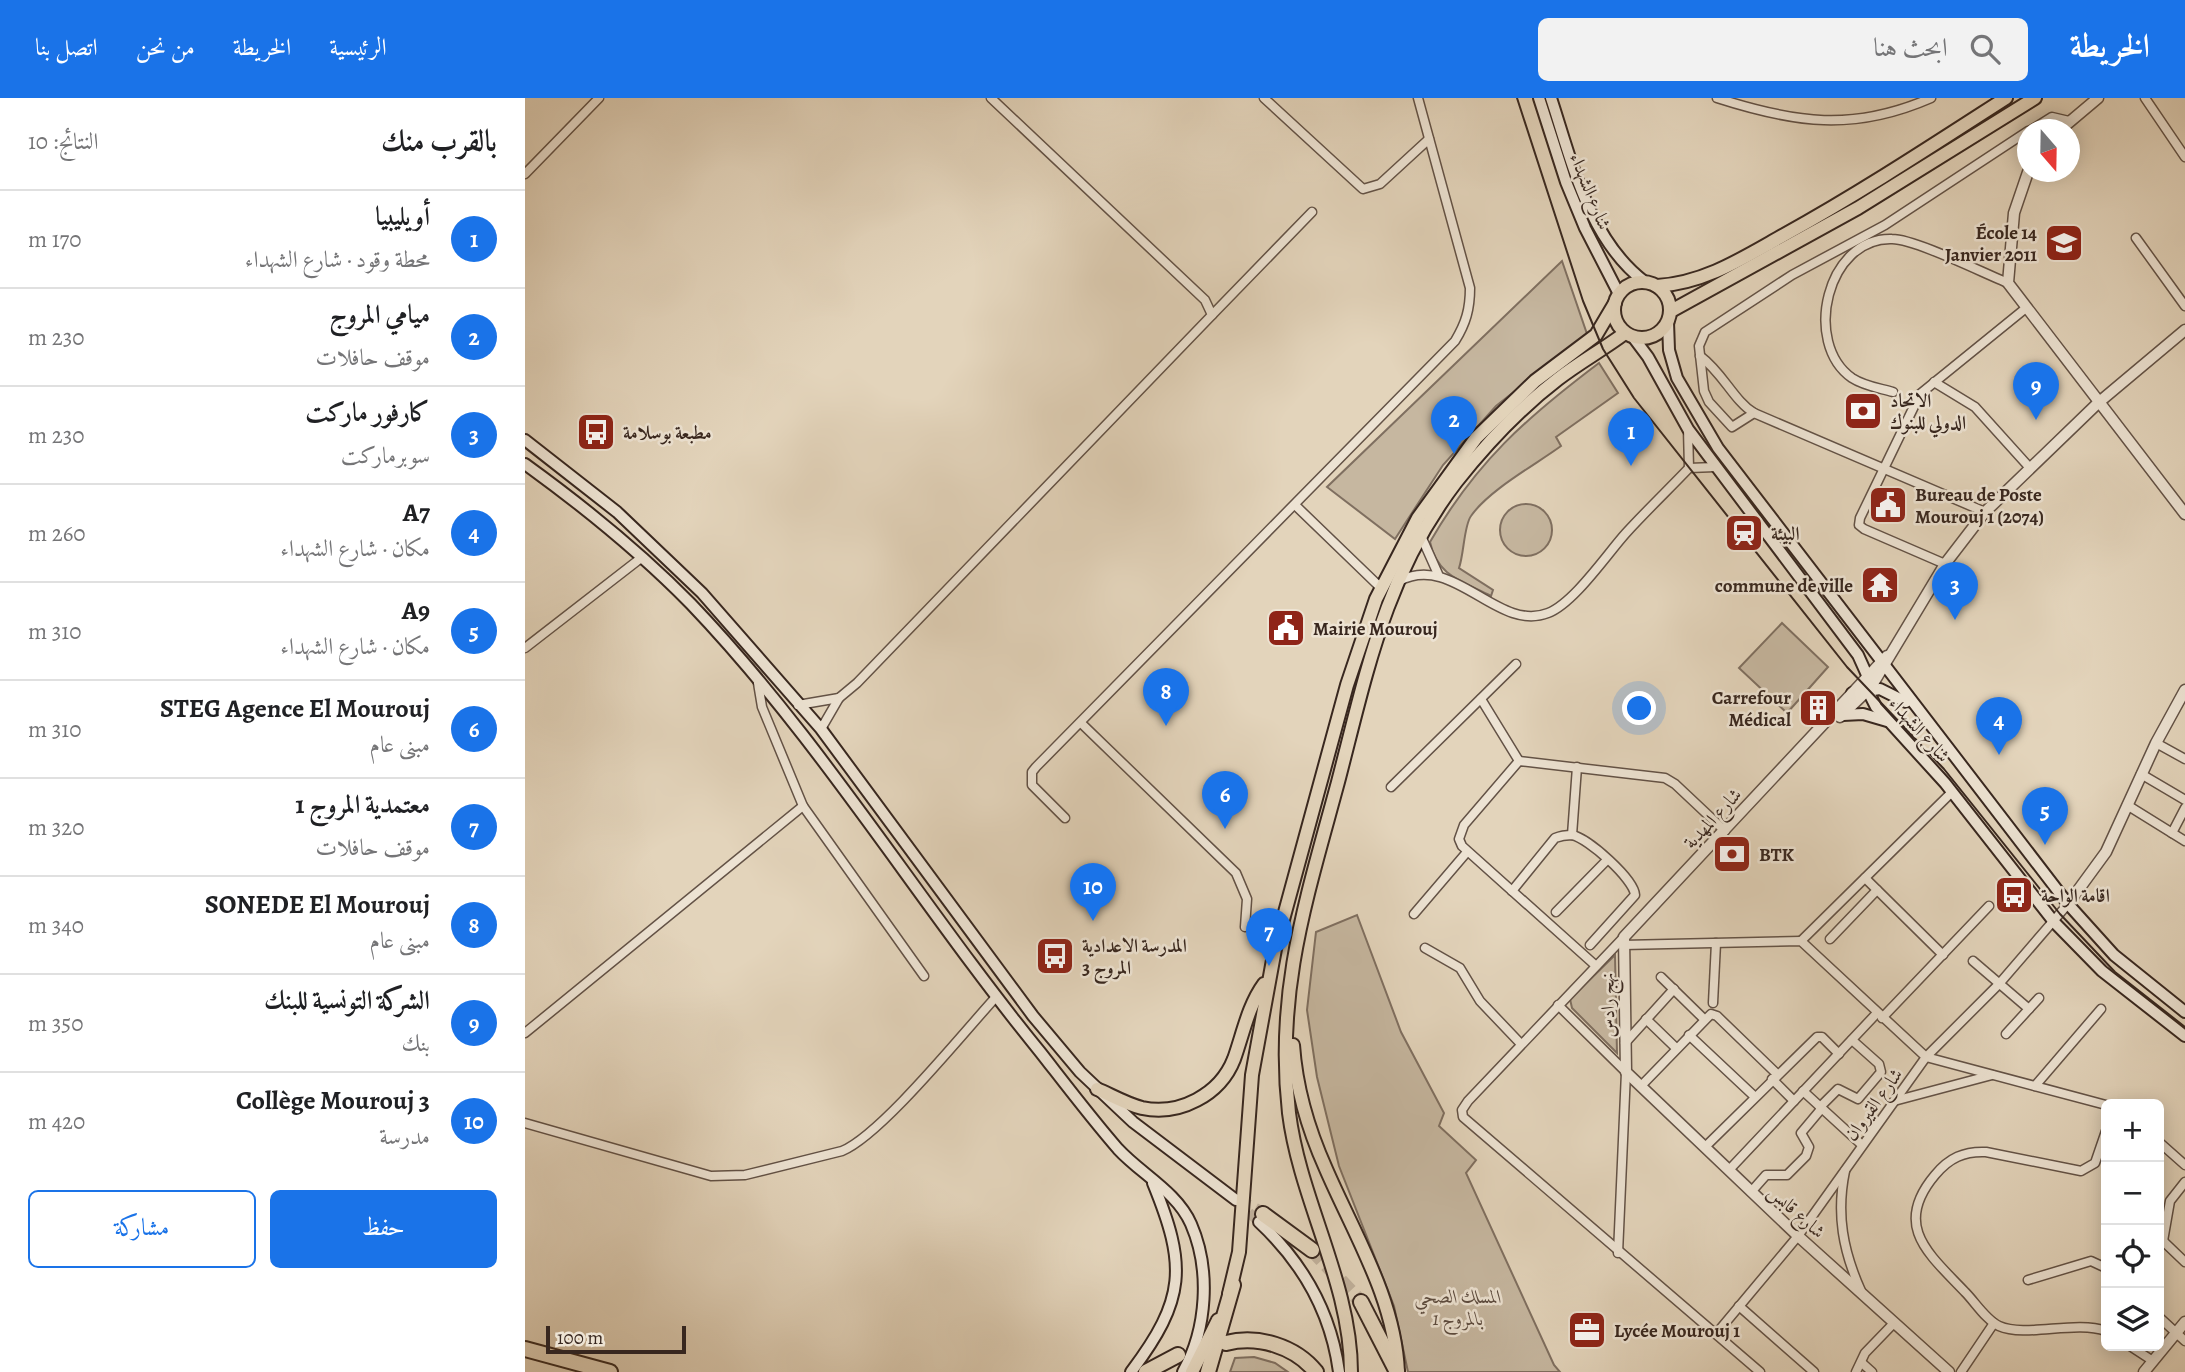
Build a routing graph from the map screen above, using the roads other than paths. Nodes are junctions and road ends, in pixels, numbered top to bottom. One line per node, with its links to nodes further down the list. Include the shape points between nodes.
1 (599, 98): 17 (street)
2 (991, 98): 29 (street, via 1205,300)
3 (1264, 98): 15 (street, via 1363,189 1380,184)
4 (1418, 98): 15 (street)
5 (1539, 98): 26 (main road, شارع الشهداء, via 1571,193)
6 (1551, 98): 25 (main road, شارع الشهداء, via 1596,222 1625,267)
7 (1717, 98): 8 (street, via 1775,116 1828,121 1883,116)
8 (1931, 98)
9 (2006, 98): 25 (highway, via 1829,211 1729,266 1693,282)
10 (2035, 98): 30 (highway, via 1858,208)
11 (2098, 98): 13 (street)
12 (2145, 98): 16 (street)
13 (2072, 119)
14 (2017, 138): 21 (street)
15 (1429, 139): 45 (street, via 1470,288 1465,325 1455,341)
16 (2185, 157)
17 (525, 174)
18 (2025, 182): 24 (street, via 2014,214)
19 (1312, 212): 29 (street)
20 (2136, 238): 27 (street)
21 (1860, 244): 22 (street); 23 (street); 24 (street, via 1893,239)
22 (1833, 254): 23 (street); 33 (street, via 1709,329 1700,341)
23 (1840, 268): 35 (street, via 1824,321 1828,345 1851,377)
24 (2008, 283): 28 (street)
25 (1651, 284): 26 (highway, via 1626,287); 30 (highway, via 1668,297)
26 (1617, 299): 32 (highway, via 1616,320); 53 (highway, via 1596,335 1535,381 1476,438 1418,518)
27 (2185, 306)
28 (2026, 308): 34 (street); 36 (street)
29 (1212, 315): 64 (street)
30 (1669, 317): 32 (highway, via 1657,334); 56 (main road, شارع الشهداء, via 1671,362 1704,427)
31 (2185, 330): 36 (street)
32 (1629, 335): 38 (main road, شارع الشهداء, via 1648,357); 48 (highway, via 1558,379 1526,406 1455,483)
33 (1700, 356): 37 (street, via 1720,372); 37 (street, via 1706,397 1727,424 1736,426)
34 (1934, 382): 43 (street, via 1915,401); 44 (street, via 1975,407)
35 (1893, 392)
36 (2098, 403): 44 (street); 47 (street)
37 (1754, 413): 43 (street)
38 (1688, 429): 41 (main road, شارع الشهداء); 42 (street)
39 (525, 440): 66 (main road, via 617,512 677,568)
40 (525, 464): 49 (main road)
41 (1715, 467): 42 (street); 59 (main road, شارع الشهداء, via 1843,634)
42 (1689, 468): 51 (street, via 1572,594 1548,613 1524,615)
43 (1883, 468): 46 (street); 50 (street, via 1860,518 1861,527)
44 (2030, 468): 46 (street)
45 (1295, 505): 53 (street); 55 (street)
46 (1985, 512): 50 (street)
47 (2185, 514)
48 (1422, 536): 51 (street); 52 (highway)
49 (641, 558): 54 (street); 60 (main road, via 691,605)
50 (1945, 564): 56 (street)
51 (1438, 574): 52 (street, via 1416,575)
52 (1396, 583): 113 (highway, via 1382,617 1307,896)
53 (1381, 588): 111 (highway, via 1343,698)
54 (525, 648)
55 (1147, 655): 57 (street); 70 (street)
56 (1883, 661): 59 (street, شارع المهدية); 62 (street); 67 (main road, شارع الشهداء)
57 (1155, 663)
58 (1516, 664): 65 (street)
59 (1867, 675): 62 (main road, شارع الشهداء); 63 (street, شارع المهدية)
60 (758, 683): 82 (street, via 762,707); 115 (main road, via 799,730)
61 (2185, 690): 73 (street)
62 (1868, 691): 63 (main road); 67 (main road, via 1891,692); 68 (street); 69 (main road, شارع الشهداء)
63 (1851, 693): 71 (street, شارع المهدية)
64 (839, 698): 66 (street); 72 (street)
65 (1481, 699): 75 (street); 78 (street)
66 (798, 705): 72 (main road)
67 (1915, 707): 94 (main road, شارع الشهداء)
68 (1843, 715): 69 (main road, via 1863,714); 71 (street)
69 (1887, 721): 79 (main road, شارع الشهداء)
70 (1081, 723): 84 (street, via 1036,767 1031,779); 99 (street, via 1236,873 1247,899)
71 (1827, 723): 85 (street, شارع المهدية)
72 (821, 729): 140 (main road, via 1048,1035)
73 (2156, 743): 74 (street); 77 (street)
74 (2185, 759)
75 (1518, 761): 76 (street); 89 (street, via 1460,831)
76 (1577, 767): 85 (street, via 1665,778); 87 (street)
77 (2141, 775): 80 (street); 81 (street)
78 (1391, 787)
79 (1952, 792): 91 (street); 98 (main road, شارع الشهداء)
80 (2185, 800)
81 (2127, 805): 86 (street); 94 (street, via 2106,852)
82 (803, 806): 109 (street); 125 (street)
83 (2185, 808): 86 (street)
84 (1065, 818)
85 (1725, 831): 101 (street, شارع المهدية)
86 (2172, 833): 88 (street)
87 (1572, 835): 90 (street, via 1587,841); 93 (street, via 1551,841)
88 (2185, 841)
89 (1467, 852): 93 (street); 97 (street)
90 (1607, 860): 96 (street); 104 (street, via 1633,884 1635,894)
91 (1865, 878): 92 (street); 102 (street)
92 (1877, 890): 100 (street); 106 (street)
93 (1512, 891): 108 (street)
94 (2068, 904): 98 (street, شارع القيروان); 121 (main road, شارع الشهداء, via 2114,955)
95 (1989, 906): 106 (street)
96 (1556, 912)
97 (1414, 914)
98 (2054, 922): 112 (street, شارع القيروان); 128 (main road, شارع الشهداء, via 2102,971)
99 (1245, 927)
100 (1830, 939)
101 (1623, 941): 103 (street); 108 (street); 131 (street, نهج رادس)
102 (1801, 942): 103 (street); 122 (street)
103 (1716, 943): 117 (street)
104 (1590, 945)
105 (1425, 948): 130 (street, via 1460,968 1480,1001)
106 (1943, 955): 122 (street)
107 (1973, 961): 112 (street)
108 (1595, 965): 118 (street)
109 (924, 976)
110 (1661, 977): 114 (street)
111 (1269, 979): 140 (highway, via 1253,1003 1230,1068 1204,1096 1180,1107 1151,1109); 168 (highway, via 1252,1075 1245,1192)
112 (1999, 984): 119 (street); 134 (street, شارع القيروان)
113 (1289, 987): 194 (highway, via 1286,1042 1291,1121 1304,1181 1347,1322); 195 (highway, via 1296,1073 1305,1115 1373,1273 1395,1343)
114 (1674, 989): 123 (street); 124 (street)
115 (996, 997): 147 (street, via 891,1111 842,1151 745,1175 711,1176); 155 (main road, via 1119,1149)
116 (2039, 998): 119 (street)
117 (1713, 1003)
118 (1558, 1004): 130 (street); 135 (street)
119 (2029, 1009): 126 (street)
120 (2101, 1009): 139 (street)
121 (2185, 1012)
122 (1879, 1016): 129 (street); 134 (street)
123 (1704, 1018): 127 (street); 137 (street, via 1717,1016)
124 (1646, 1019): 131 (street); 132 (street)
125 (525, 1033)
126 (2007, 1034)
127 (1689, 1035): 132 (street); 142 (street)
128 (2185, 1036)
129 (1852, 1040): 133 (street); 146 (street, via 1879,1064 1881,1072 1858,1098 1838,1089)
130 (1520, 1043): 164 (street, via 1468,1101 1463,1117)
131 (1625, 1043): 135 (street, نهج رادس)
132 (1676, 1048): 138 (street)
133 (1839, 1054): 137 (street, via 1817,1037); 141 (street)
134 (1926, 1057): 136 (street); 144 (street, شارع القيروان)
135 (1626, 1072): 138 (street, شارع قابس); 164 (street)
136 (1993, 1075): 139 (street); 144 (street)
137 (1774, 1077): 142 (street); 143 (street)
138 (1641, 1086): 151 (street, شارع قابس)
139 (2035, 1086): 145 (street)
140 (1097, 1089): 158 (main road)
141 (1804, 1091): 143 (street); 146 (street)
142 (1754, 1096): 151 (street)
143 (1794, 1101): 154 (street)
144 (1894, 1101): 148 (street, شارع القيروان)
145 (2101, 1104)
146 (1821, 1107): 148 (street); 157 (street, via 1801,1133 1809,1147 1806,1156 1785,1177 1766,1175)
147 (525, 1123)
148 (1862, 1145): 153 (street, شارع القيروان)
149 (2101, 1146): 174 (street, via 2095,1163 2086,1170 1971,1151 1947,1162 1924,1188 1915,1215 1920,1242)
150 (2164, 1146): 152 (street)
151 (1705, 1147): 154 (street, شارع قابس)
152 (2185, 1165)
153 (1846, 1168): 161 (street, شارع القيروان); 169 (street, via 1840,1203 1842,1233)
154 (1729, 1170): 157 (street, شارع قابس)
155 (1152, 1180): 186 (main road, via 1175,1242 1175,1285 1161,1329); 188 (main road, via 1185,1214 1201,1262 1201,1319)
156 (2185, 1182): 160 (street, via 2170,1200)
157 (1751, 1192): 161 (street, شارع قابس)
158 (1235, 1200)
159 (1261, 1218): 163 (highway); 193 (main road, via 1310,1283 1329,1325)
160 (2164, 1229)
161 (1798, 1236): 169 (street, شارع قابس); 171 (street, شارع القيروان)
162 (2164, 1245): 165 (street)
163 (1313, 1250)
164 (1618, 1253): 177 (street)
165 (2185, 1262)
166 (2101, 1266): 167 (street, via 2091,1261)
167 (2028, 1280)
168 (1233, 1285): 189 (highway); 190 (highway)
169 (1862, 1292): 175 (street, شارع قابس)
170 (1361, 1302): 195 (highway)
171 (1739, 1306): 177 (street, شارع القيروان); 197 (street)
172 (2164, 1322): 178 (street)
173 (2185, 1322): 178 (street)
174 (1994, 1323): 176 (street, via 2011,1329); 201 (street)
175 (1893, 1324): 184 (street); 200 (street, شارع قابس)
176 (2101, 1330)
177 (1716, 1334): 196 (street)
178 (2175, 1334): 179 (street); 183 (street)
179 (2185, 1341)
180 (525, 1349): 185 (highway)
181 (2138, 1351): 183 (street)
182 (1178, 1355): 187 (highway)
183 (2153, 1361): 202 (street)
184 (1861, 1363): 198 (street); 199 (street)
185 (610, 1372)
186 (1131, 1372)
187 (1146, 1372)
188 (1182, 1372)
189 (1192, 1372)
190 (1208, 1372)
191 (1305, 1372): 192 (highway, via 1283,1355 1226,1343 1275,1344 1299,1356)
192 (1316, 1372)
193 (1339, 1372)
194 (1351, 1372)
195 (1397, 1372)
196 (1760, 1372)
197 (1814, 1372)
198 (1856, 1372)
199 (1871, 1372)
200 (1949, 1372)
201 (1961, 1372)
202 (2144, 1372)

